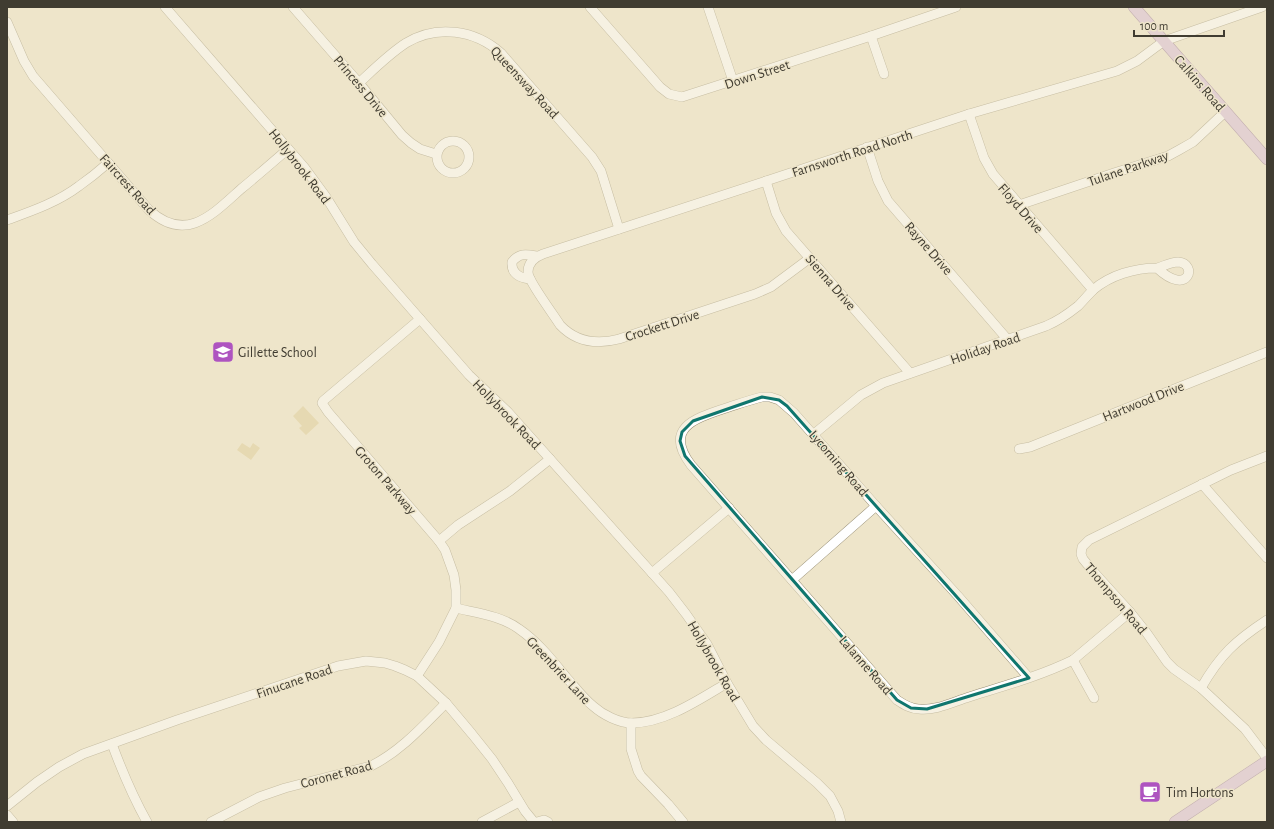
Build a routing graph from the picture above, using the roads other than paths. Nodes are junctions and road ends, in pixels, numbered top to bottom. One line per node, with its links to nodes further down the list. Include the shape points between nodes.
1 (165, 7): 18 (street, Hollybrook Road)
2 (590, 7): 13 (street, Down Street, via 654,82 669,94 686,97)
3 (708, 7): 13 (street)
4 (956, 7): 10 (street, Down Street)
5 (1134, 7): 11 (main road, Calkins Road)
6 (1262, 7): 8 (street); 11 (street, Farnsworth Road North)
7 (296, 8): 14 (street, Princess Drive)
8 (1267, 12)
9 (7, 22): 21 (street, Faircrest Road, via 29,69)
10 (871, 36): 12 (street); 13 (street, Down Street)
11 (1164, 42): 15 (main road, Calkins Road); 16 (street, Farnsworth Road North, via 1117,71)
12 (884, 74)
13 (733, 81)
14 (359, 83): 19 (street, Princess Drive, via 402,135 411,143); 25 (street, Queensway Road, via 401,46 428,34 458,32 486,42 501,53 592,157 601,171)
15 (1226, 112): 20 (main road, Calkins Road); 23 (street, Tulane Parkway, via 1192,142 1168,156)
16 (969, 114): 17 (street, Farnsworth Road North); 23 (street, Floyd Drive, via 986,163)
17 (867, 147): 22 (street, Farnsworth Road North); 32 (street, Rayne Drive, via 888,201)
18 (288, 149): 21 (street, Faircrest Road, via 210,216 186,226 166,222 155,216); 31 (street, Hollybrook Road, via 316,183 361,251)
19 (436, 154)
20 (1267, 159)
21 (108, 163): 24 (street, via 79,187 60,198)
22 (766, 181): 25 (street, Farnsworth Road North); 27 (street, Sienna Drive, via 773,204 786,231)
23 (1019, 205): 30 (street, Floyd Drive)
24 (7, 220)
25 (619, 229): 26 (street, Farnsworth Road North)
26 (536, 256): 29 (street, via 528,267); 29 (street, via 523,254 512,262 517,276)
27 (810, 258): 29 (street, Crockett Drive, via 772,286 755,294 603,342 579,339 565,330); 34 (street, Sienna Drive)
28 (1157, 268): 30 (street, Holiday Road, via 1128,272 1110,279)
29 (530, 279)
30 (1093, 290): 32 (street, Holiday Road, via 1057,321)
31 (420, 319): 38 (street, Hollybrook Road, via 469,375 508,412); 42 (street, Groton Parkway, via 322,403)
32 (1008, 340): 34 (street, Holiday Road)
33 (1267, 352): 36 (street, Hartwood Drive, via 1030,447)
34 (910, 373): 35 (street, Holiday Road, via 872,388)
35 (814, 434): 40 (street, Lycoming Road); 41 (street, Lycoming Road, via 787,406 770,397 754,399 705,415 687,426 682,432 681,449)
36 (1019, 449)
37 (1267, 456): 39 (street, Thompson Road)
38 (550, 459): 42 (street); 44 (street, Hollybrook Road)
39 (1202, 484): 43 (street); 47 (street, Thompson Road, via 1089,540 1082,547 1081,554 1086,564)
40 (876, 506): 45 (street); 51 (street, Lycoming Road)
41 (729, 508): 44 (street); 45 (street, Lalanne Road)
42 (439, 541): 46 (street, Groton Parkway, via 454,575)
43 (1267, 558)
44 (652, 573): 52 (street, Hollybrook Road, via 697,629)
45 (792, 580): 51 (street, Lalanne Road, via 896,700 911,708 936,708)
46 (456, 608): 50 (street, Groton Parkway, via 439,642); 56 (street, Greenbrier Lane, via 488,616 518,628 541,648 593,706 618,720)
47 (1130, 612): 49 (street, Lalanne Road); 53 (street, Thompson Road, via 1167,662)
48 (1267, 620): 53 (street, via 1248,632 1224,654)
49 (1073, 660): 51 (street, Lalanne Road); 54 (street)
50 (417, 676): 55 (street, Finucane Road); 57 (street, Finucane Road, via 386,663 366,661 338,666)
51 (1029, 678)
52 (727, 683): 56 (street, Greenbrier Lane, via 662,717); 70 (street, Hollybrook Road, via 759,733 830,796)
53 (1201, 688): 58 (street, Thompson Road, via 1245,729)
54 (1094, 698)
55 (446, 703): 59 (street, Finucane Road, via 492,759); 64 (street, Coronet Road, via 402,746 371,766 259,796)
56 (631, 723): 69 (street, via 631,749 638,771)
57 (112, 744): 60 (street, Finucane Road, via 83,754 59,767); 63 (street, via 123,775)
58 (1267, 760): 71 (main road)
59 (519, 802): 65 (street); 66 (street, Finucane Road)
60 (7, 806)
61 (7, 815): 62 (street)
62 (13, 822)
63 (147, 822)
64 (211, 822)
65 (482, 822)
66 (534, 822)
67 (538, 822): 68 (street)
68 (548, 822)
69 (683, 822)
70 (841, 822)
71 (1175, 822)

